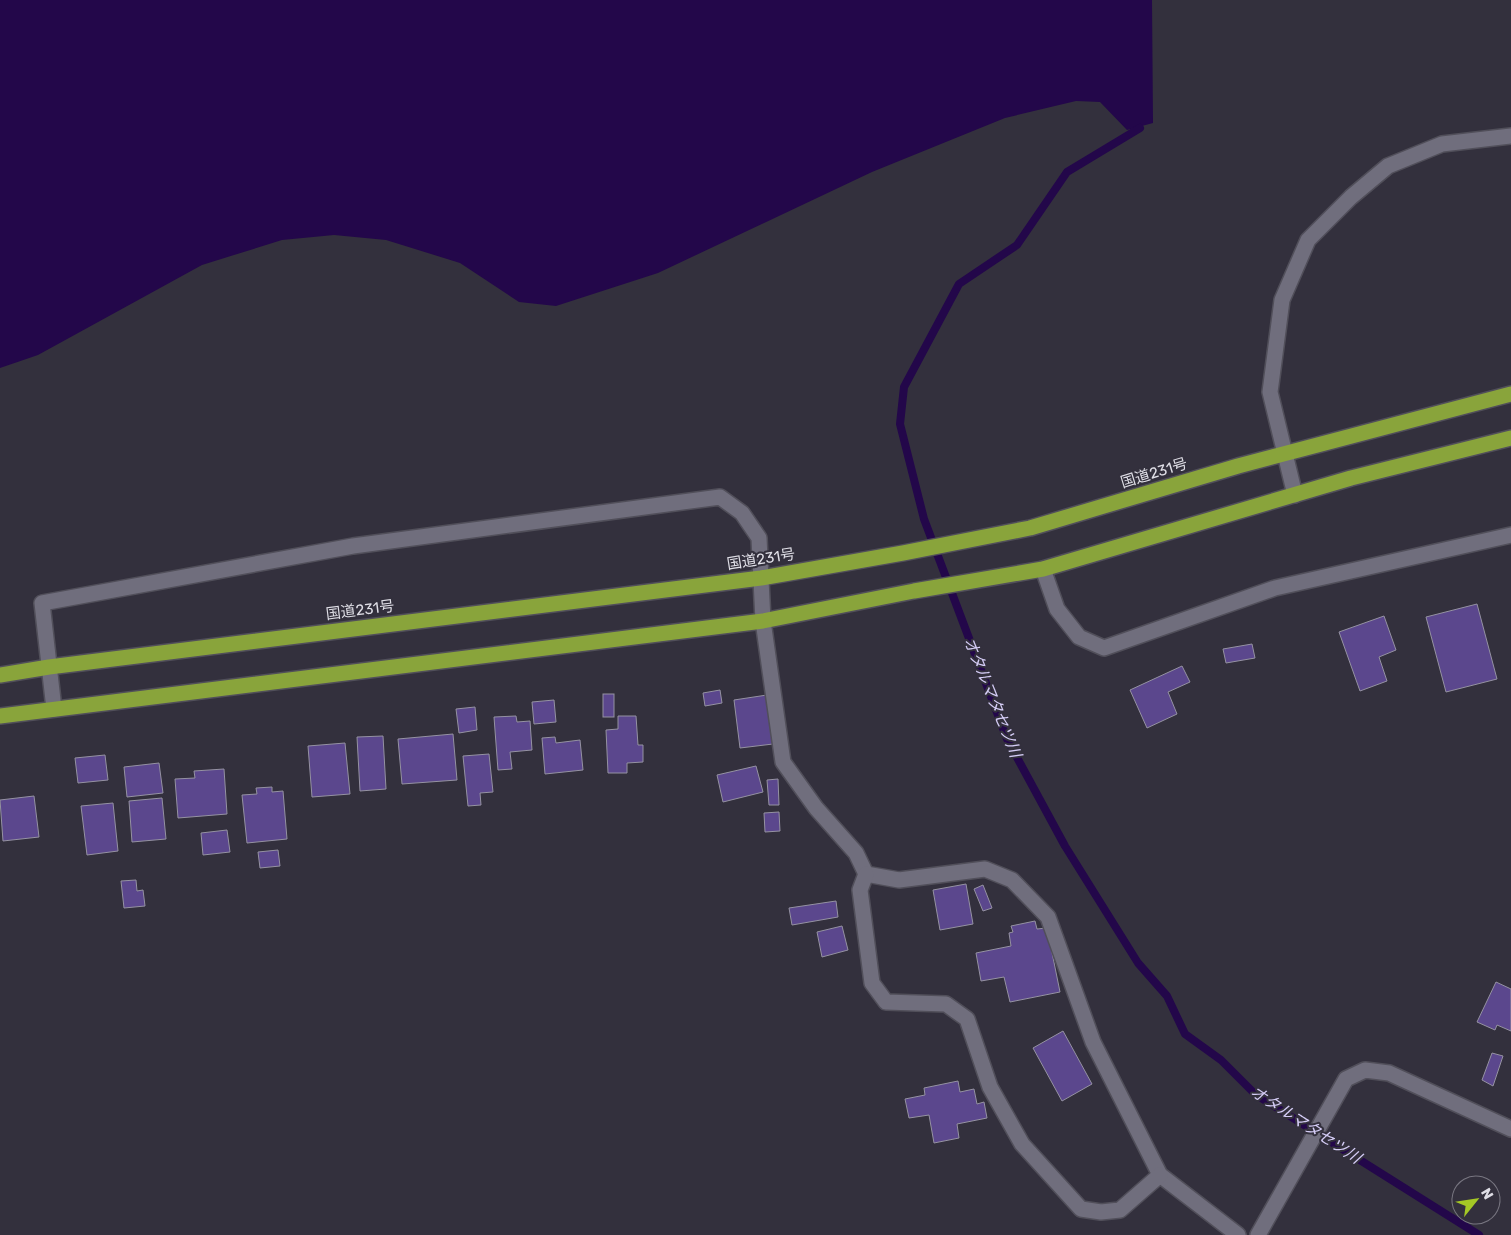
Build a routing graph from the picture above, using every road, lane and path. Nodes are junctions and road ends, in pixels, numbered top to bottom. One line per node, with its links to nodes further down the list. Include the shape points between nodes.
1 (1511, 136): 4 (street, via 1442,144 1388,166 1308,240 1282,300 1270,392)
2 (1511, 394): 4 (highway, 国道231号)
3 (1511, 438): 5 (highway)
4 (1285, 454): 5 (street); 8 (highway, 国道231号, via 1030,528)
5 (1295, 495): 7 (highway)
6 (1511, 535): 7 (street, via 1275,588 1104,648 1079,637 1068,623 1058,609)
7 (1043, 569): 9 (highway)
8 (761, 578): 9 (street); 10 (highway, 国道231号); 10 (street, via 759,538 742,512 720,497 353,546 42,603)
9 (764, 621): 12 (highway); 14 (street, via 783,762 816,808 856,853)
10 (49, 667): 11 (highway, 国道231号); 12 (street)
11 (0, 674)
12 (54, 709): 13 (highway)
13 (0, 716)
14 (866, 874): 16 (street, via 899,880 985,869 1012,880 1048,917 1093,1042); 16 (street, via 860,890 872,983 886,1002 946,1004 967,1020 990,1087 1022,1144 1081,1209 1120,1210)
15 (1511, 1129): 17 (street, via 1389,1073 1365,1070 1346,1079)
16 (1160, 1175): 18 (street)
17 (1260, 1231)
18 (1238, 1235)

